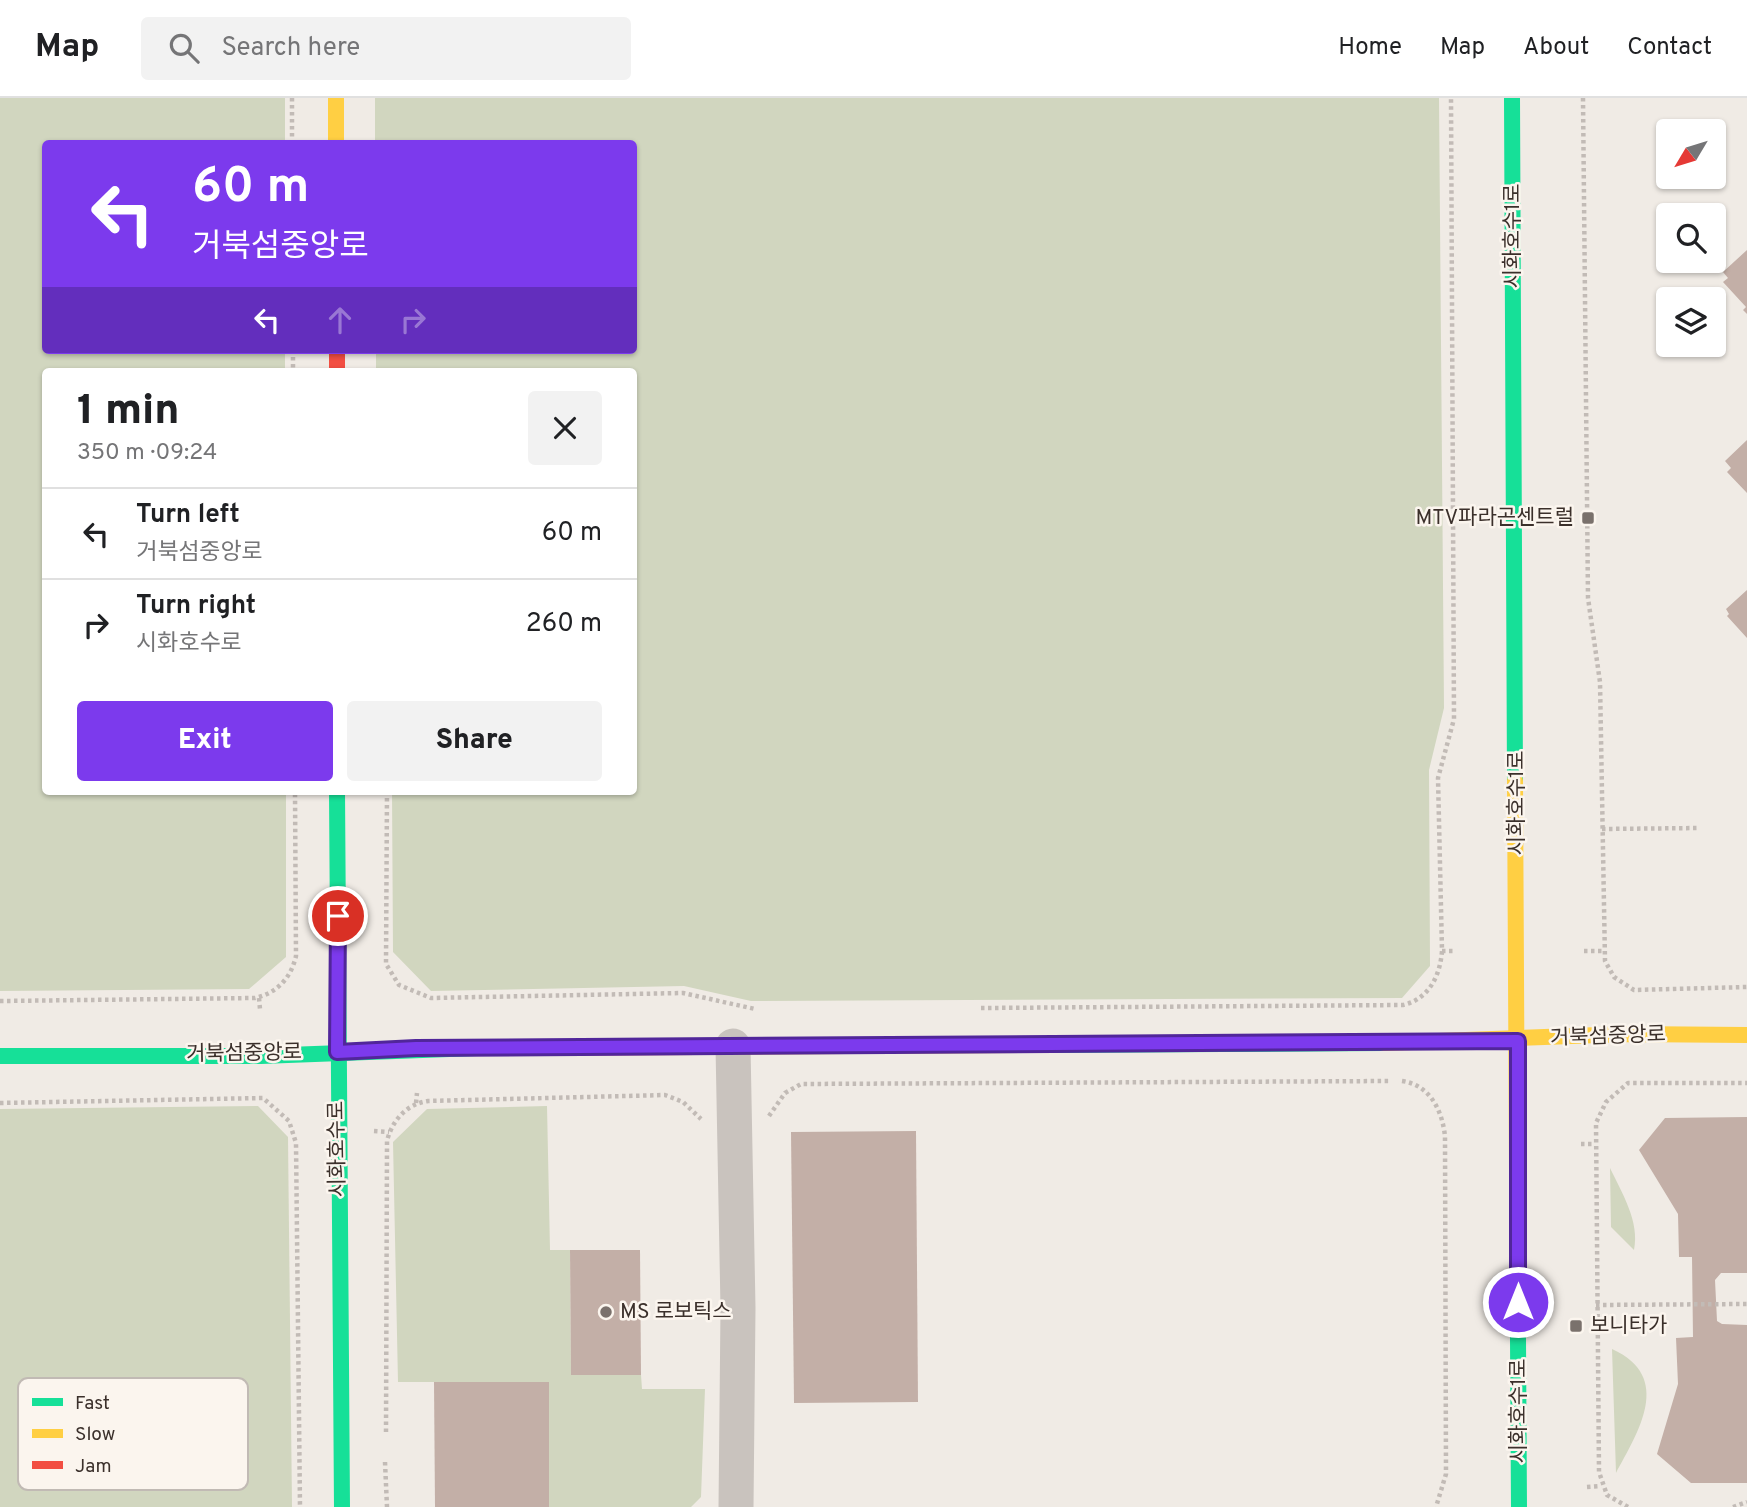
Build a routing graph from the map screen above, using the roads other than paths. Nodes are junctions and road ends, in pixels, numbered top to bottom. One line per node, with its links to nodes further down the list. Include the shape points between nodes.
1 (336, 98): 3 (street)
2 (1512, 98): 6 (street, 시화호수1로)
3 (336, 140)
4 (337, 795): 8 (street, 시화호수로)
5 (1747, 1035): 6 (street, 거북섬중앙로, via 1626,1034)
6 (1518, 1041): 7 (street, 거북섬중앙로); 12 (street, 시화호수1로)
7 (733, 1046): 8 (street, 거북섬중앙로); 11 (street)
8 (337, 1052): 9 (street, 거북섬중앙로); 10 (street, 시화호수로)
9 (0, 1056)
10 (342, 1507)
11 (736, 1507)
12 (1519, 1507)

